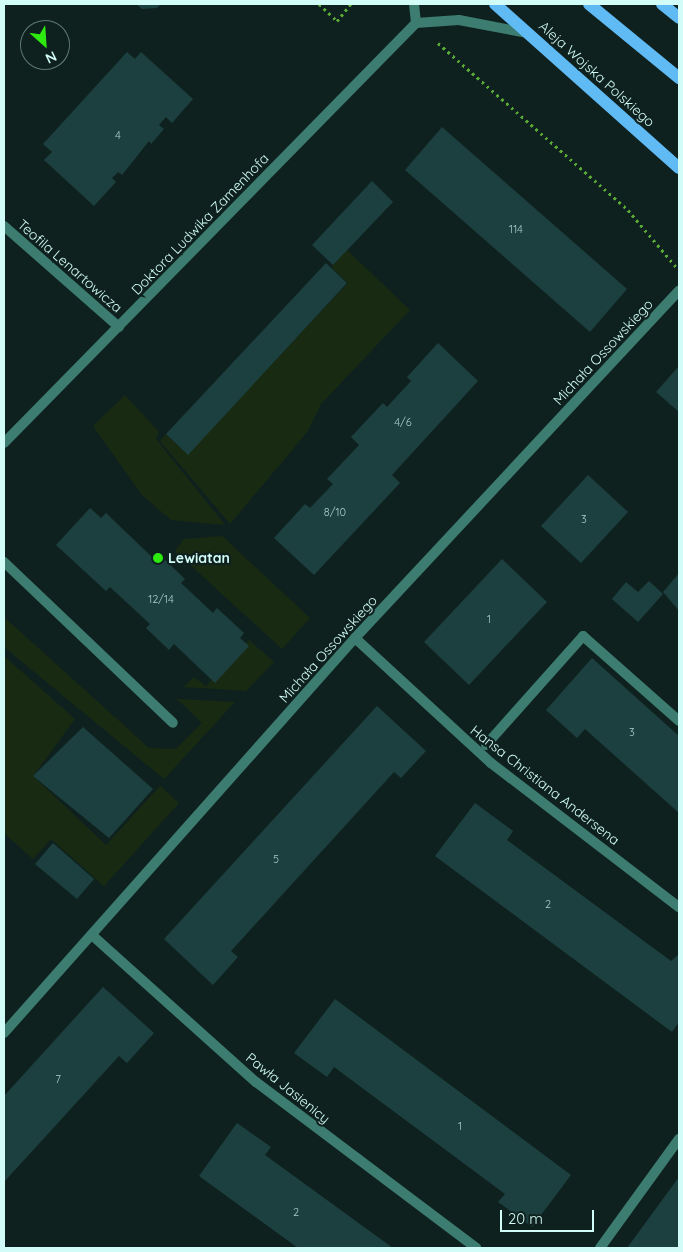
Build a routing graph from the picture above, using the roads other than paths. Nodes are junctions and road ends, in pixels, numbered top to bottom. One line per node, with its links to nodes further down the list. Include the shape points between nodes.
1 (414, 4): 6 (street)
2 (495, 4): 7 (main road, Aleja Wojska Polskiego)
3 (588, 4): 8 (main road)
4 (662, 4): 5 (main road)
5 (679, 18)
6 (416, 23): 7 (street, via 459,20 492,23); 12 (street, Doktora Ludwika Zamenhofa)
7 (531, 34): 9 (main road, Aleja Wojska Polskiego)
8 (679, 78)
9 (679, 168)
10 (4, 226): 12 (street, Teofila Lenartowicza)
11 (679, 290): 15 (street, Michała Ossowskiego)
12 (119, 327): 13 (street, Doktora Ludwika Zamenhofa)
13 (4, 443)
14 (4, 562): 17 (street)
15 (355, 638): 19 (street, Hansa Christiana Andersena, via 491,763); 20 (street, Michała Ossowskiego)
16 (679, 721): 18 (street, via 583,636)
17 (173, 723)
18 (486, 745)
19 (679, 906)
20 (93, 936): 21 (street, Michała Ossowskiego); 23 (street, Pawła Jasienicy, via 256,1082)
21 (4, 1032)
22 (679, 1139): 24 (street)
23 (476, 1248)
24 (600, 1248)

